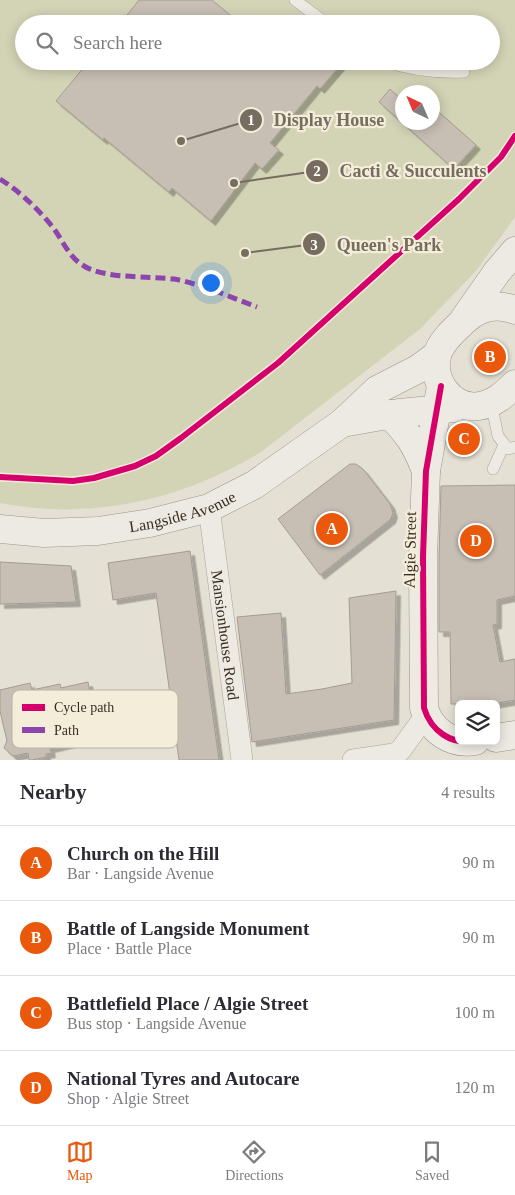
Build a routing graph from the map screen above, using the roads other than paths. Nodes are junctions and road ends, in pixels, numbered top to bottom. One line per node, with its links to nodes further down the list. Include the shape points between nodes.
1 (295, 0): 2 (lane)
2 (315, 15)
3 (424, 70): 4 (lane)
4 (464, 72)
5 (515, 250): 7 (main road)
6 (515, 310): 7 (main road, via 501,306 480,310)
7 (460, 325): 8 (main road, Langside Avenue)
8 (437, 355): 10 (main road); 13 (main road, Langside Avenue, via 418,369 377,390)
9 (515, 384): 11 (main road, via 500,397)
10 (439, 399): 11 (main road, Langside Avenue); 12 (main road, Langside Avenue); 16 (main road, Algie Street)
11 (481, 404): 14 (lane, via 498,436)
12 (389, 414): 13 (main road, Langside Avenue); 16 (main road, Algie Street, via 408,434)
13 (342, 422): 17 (main road, Langside Avenue, via 254,485)
14 (510, 446): 15 (lane)
15 (493, 469)
16 (426, 471): 19 (main road, Algie Street, via 423,567)
17 (209, 508): 18 (main road, Langside Avenue, via 150,523 98,531 44,533); 23 (street, Mansionhouse Road)
18 (0, 529)
19 (426, 715): 22 (main road, via 440,732); 24 (street, via 394,754)
20 (515, 735): 21 (main road)
21 (500, 737)
22 (455, 741)
23 (242, 760)
24 (354, 760)

